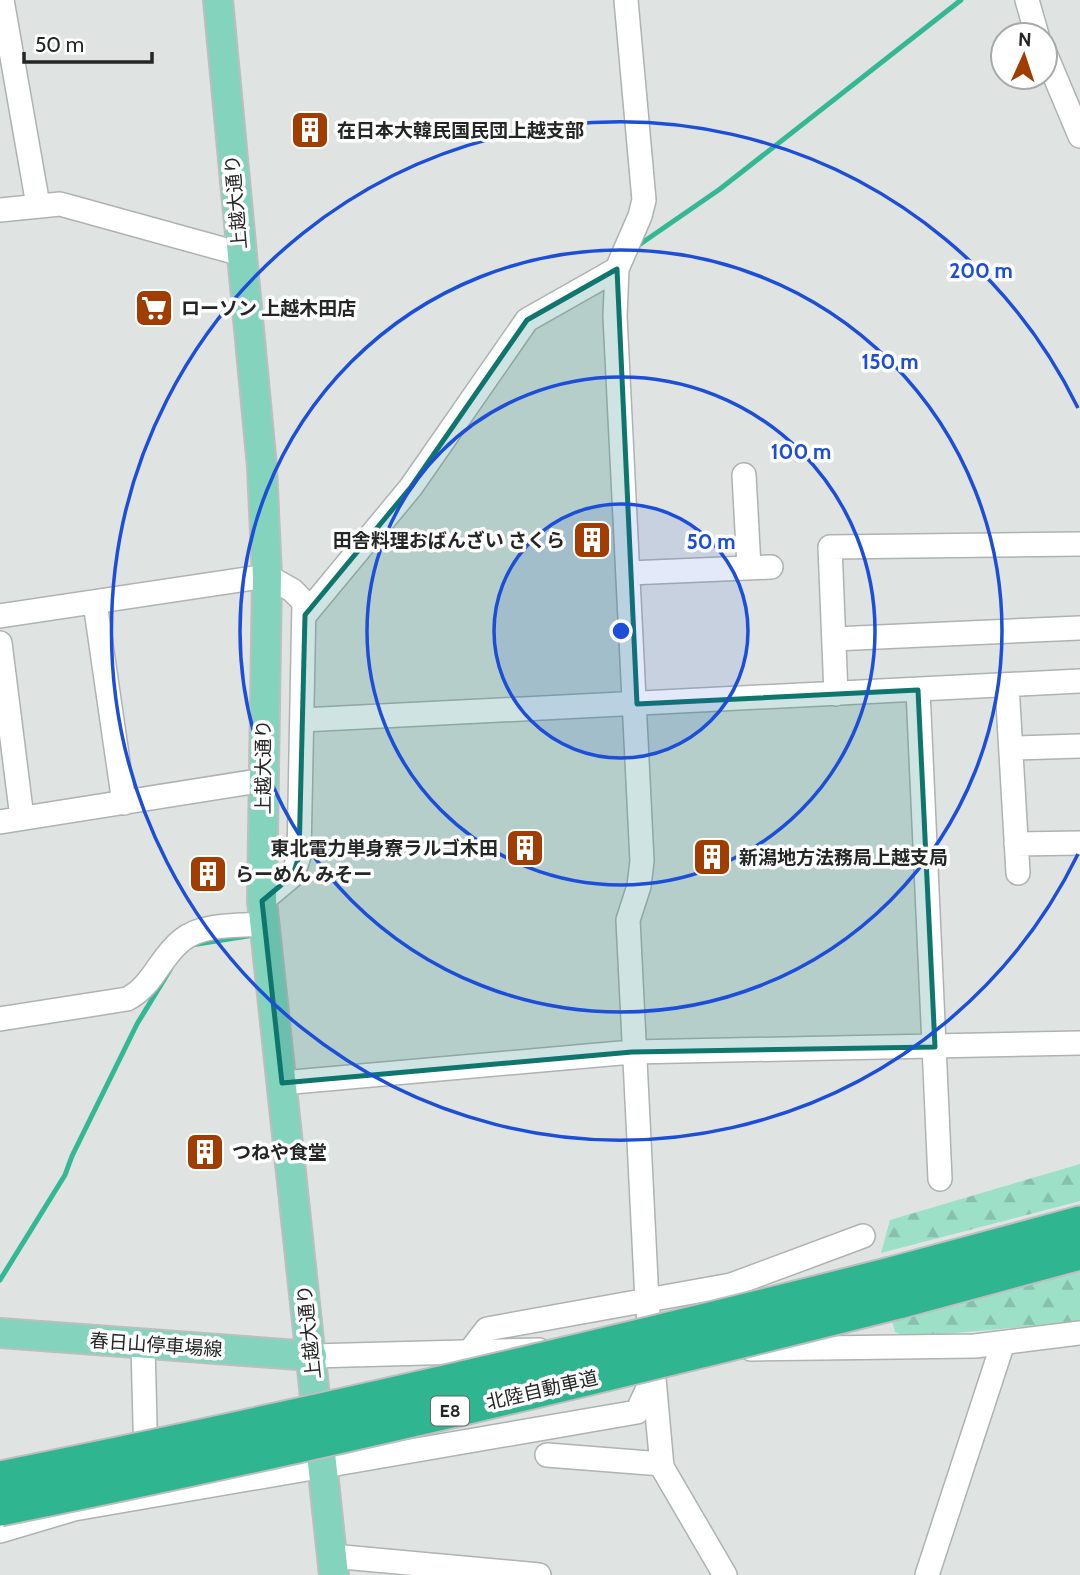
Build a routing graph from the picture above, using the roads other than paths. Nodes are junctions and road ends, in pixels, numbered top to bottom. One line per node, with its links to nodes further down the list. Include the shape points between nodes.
1 (2, 0): 7 (street)
2 (218, 0): 11 (main road, 上越大通り)
3 (626, 0): 12 (street, via 644,188 640,216)
4 (1027, 0): 5 (street)
5 (1033, 21)
6 (1059, 86): 8 (street)
7 (9, 102): 9 (street)
8 (1080, 136)
9 (38, 205): 10 (street); 11 (street, via 60,204 98,212)
10 (0, 210)
11 (241, 254): 16 (main road, 上越大通り)
12 (617, 269): 15 (street, via 615,316); 18 (street, via 527,320 411,487)
13 (744, 475): 15 (street, via 760,567)
14 (1080, 544): 21 (street, via 831,547)
15 (629, 573): 27 (street)
16 (267, 576): 17 (street); 18 (street, via 292,590 304,602); 31 (main road, 上越大通り)
17 (95, 603): 19 (street); 32 (street)
18 (305, 614): 28 (street)
19 (0, 616)
20 (1080, 628): 21 (street)
21 (834, 639): 26 (street)
22 (0, 643): 33 (street)
23 (1080, 681): 24 (street)
24 (1007, 685): 25 (street); 30 (street)
25 (918, 690): 26 (street); 40 (street)
26 (836, 694): 27 (street)
27 (637, 704): 28 (street); 41 (street, via 642,861 628,920)
28 (302, 720): 37 (street, via 299,856 293,875)
29 (1080, 746): 30 (street)
30 (1012, 748): 35 (street)
31 (264, 780): 32 (street); 37 (main road, 上越大通り)
32 (124, 803): 33 (street)
33 (11, 820)
34 (1080, 843): 35 (street)
35 (1016, 844): 36 (street)
36 (1018, 873)
37 (264, 913): 38 (street, via 183,938 143,991 127,999); 42 (main road, 上越大通り)
38 (0, 1019)
39 (1080, 1043): 40 (street)
40 (936, 1047): 41 (street); 43 (street)
41 (632, 1052): 42 (street); 48 (street)
42 (282, 1083): 55 (main road, 上越大通り)
43 (940, 1178)
44 (1080, 1223): 47 (highway, 北陸自動車道 / E8)
45 (863, 1236): 48 (street, via 731,1285)
46 (1080, 1253): 47 (highway, 北陸自動車道 / E8)
47 (895, 1288): 60 (highway, 北陸自動車道 / E8, bridge, via 614,1344 277,1422); 62 (highway, 北陸自動車道 / E8, bridge, via 622,1372)
48 (647, 1301): 53 (street); 54 (street, via 487,1329)
49 (0, 1333): 52 (main road, 春日山停車場線)
50 (1080, 1333): 51 (street)
51 (1003, 1343): 53 (street, via 902,1348); 67 (street)
52 (143, 1346): 55 (main road, 春日山停車場線); 61 (street)
53 (651, 1348): 54 (street); 56 (street)
54 (470, 1351): 55 (street)
55 (312, 1356): 59 (main road, 上越大通り)
56 (653, 1377): 58 (street); 59 (street, via 637,1412)
57 (547, 1455): 58 (street)
58 (662, 1464): 66 (street)
59 (324, 1466): 61 (street); 64 (main road, 上越大通り)
60 (0, 1478)
61 (146, 1497): 63 (street, via 74,1509)
62 (0, 1510)
63 (0, 1531)
64 (333, 1565): 65 (street)
65 (539, 1575)
66 (725, 1575)
67 (927, 1575)

